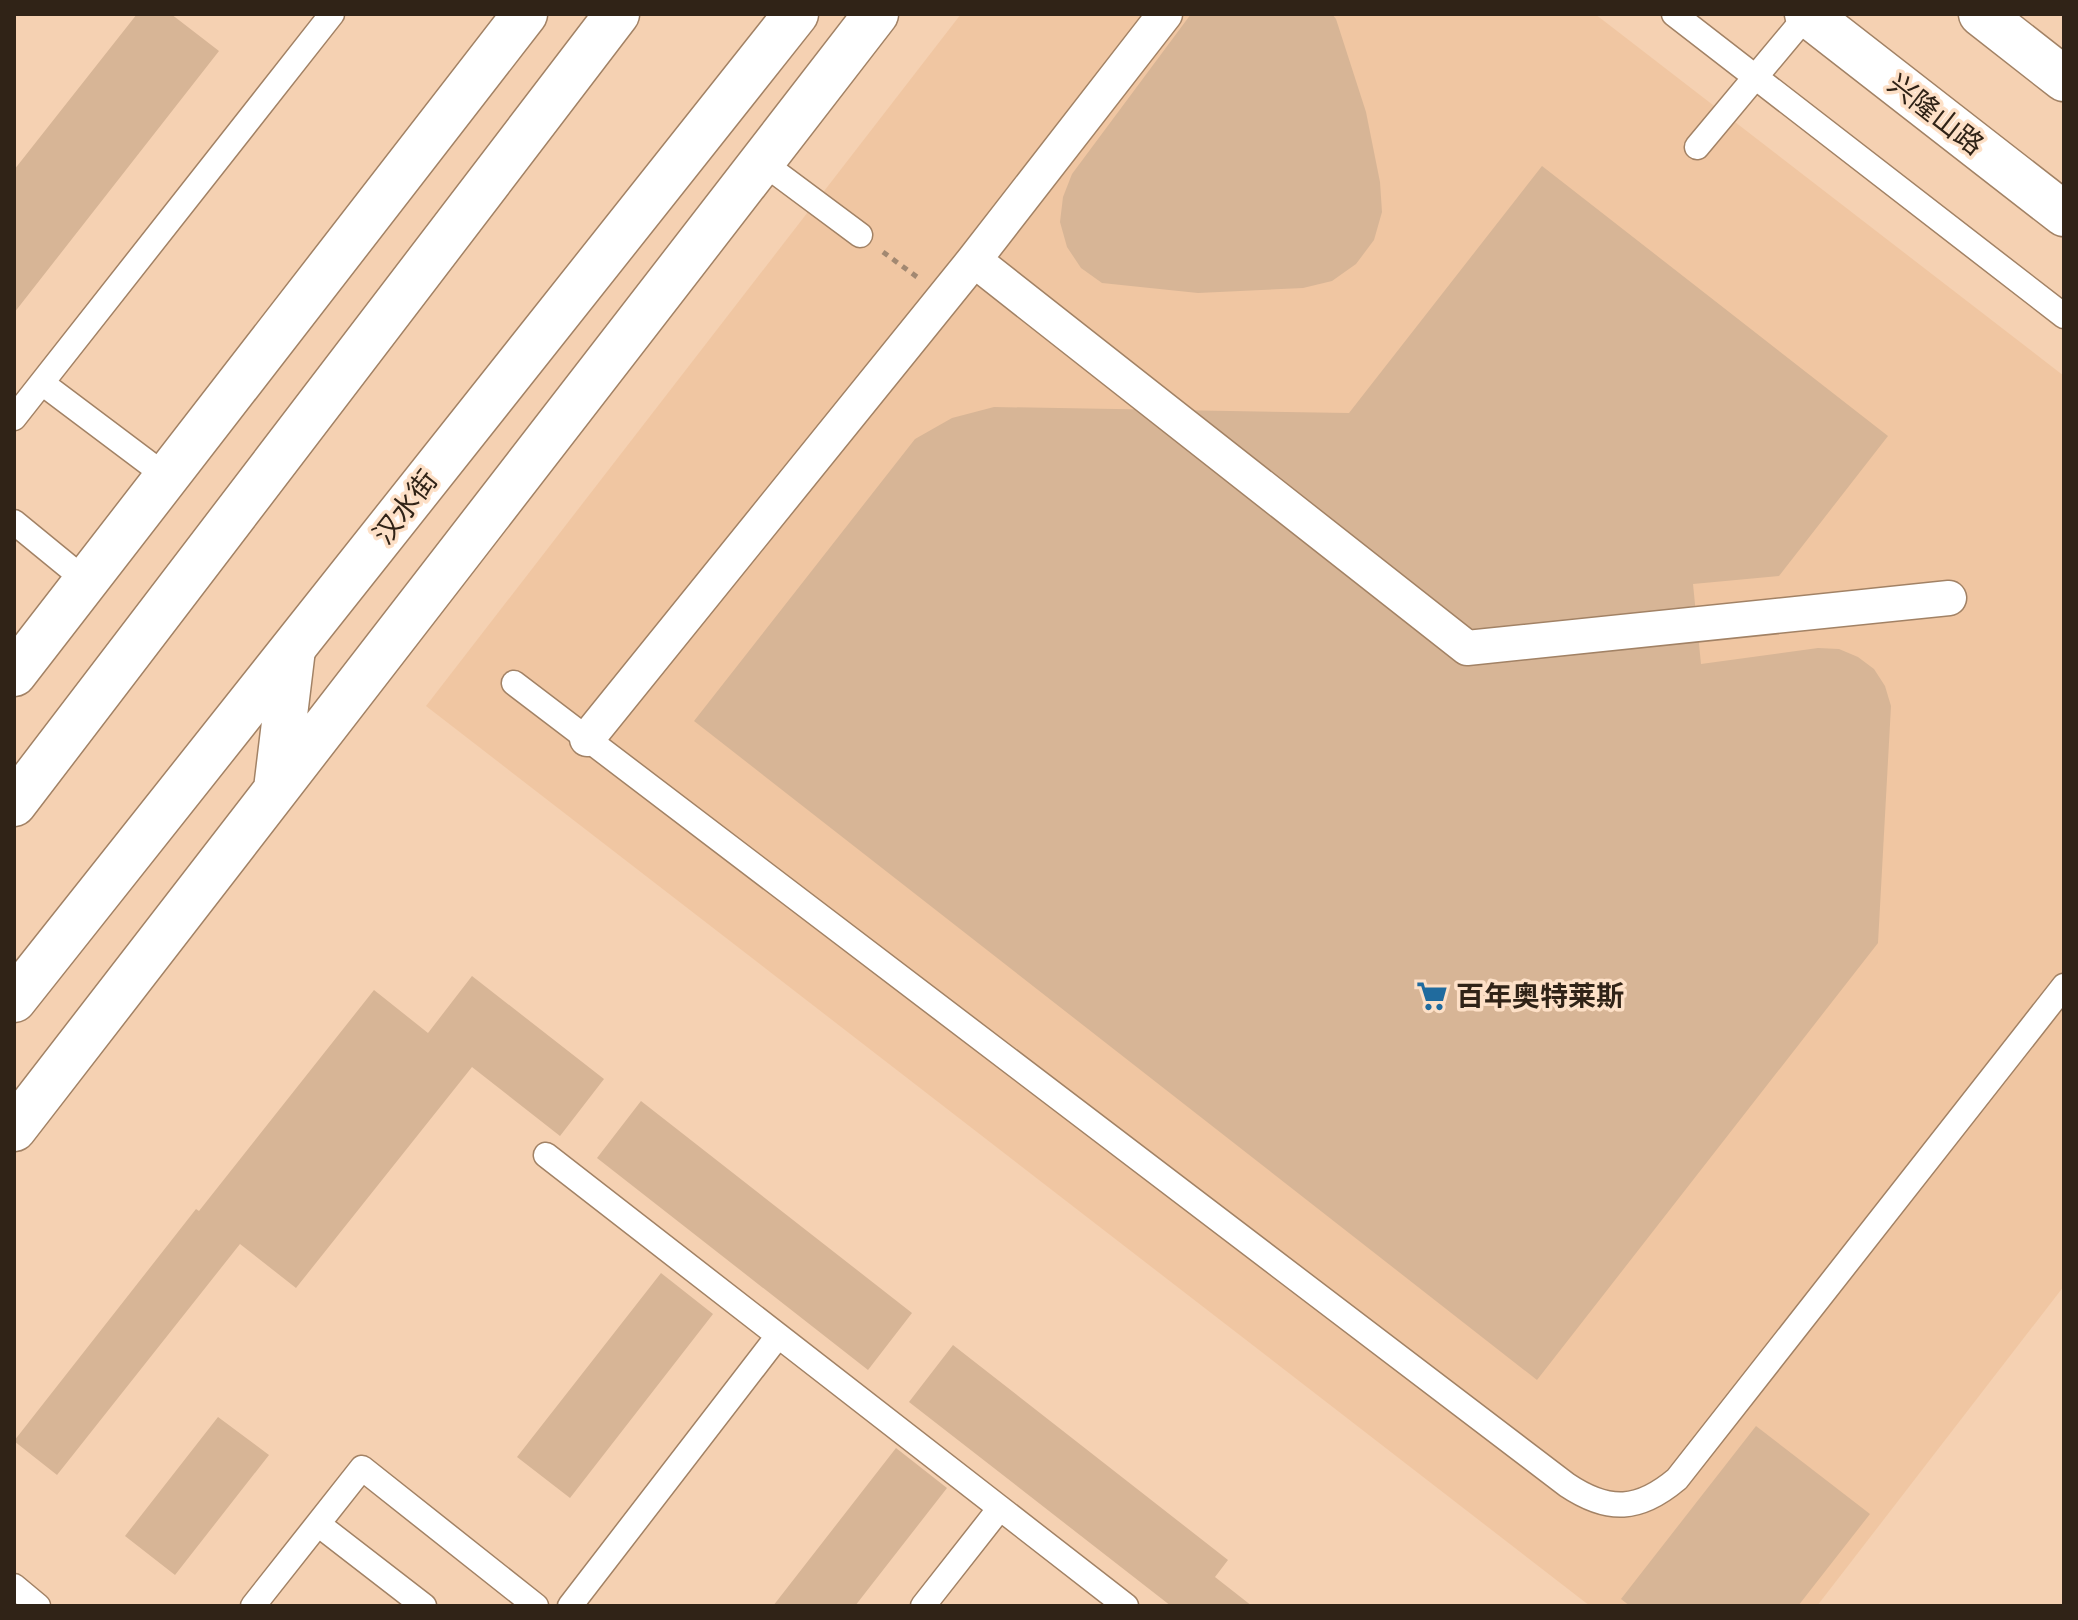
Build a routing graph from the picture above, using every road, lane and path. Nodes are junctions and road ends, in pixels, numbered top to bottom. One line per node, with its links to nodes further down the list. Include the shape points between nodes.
1 (332, 14): 19 (lane)
2 (525, 14): 21 (street)
3 (617, 14): 30 (street)
4 (796, 14): 25 (street, 汉水街)
5 (876, 14): 13 (street)
6 (1165, 14): 16 (street)
7 (1674, 14): 10 (lane)
8 (1807, 14): 10 (lane); 14 (street, 兴隆山路)
9 (1981, 14): 11 (street)
10 (1755, 77): 12 (lane); 18 (lane)
11 (2064, 79)
12 (1697, 147)
13 (762, 162): 15 (lane); 29 (street)
14 (2064, 214)
15 (860, 235): 17 (path)
16 (974, 260): 17 (street); 24 (street, via 1467,648)
17 (943, 297): 28 (street)
18 (2064, 316)
19 (42, 383): 20 (lane); 21 (lane)
20 (14, 418)
21 (167, 477): 23 (street)
22 (14, 522): 23 (lane)
23 (86, 581): 26 (street)
24 (1949, 598)
25 (293, 649): 29 (street); 32 (street, 汉水街)
26 (14, 674)
27 (514, 683): 28 (lane)
28 (587, 739): 31 (lane, via 1567,1485 1587,1499 1611,1505 1635,1504 1658,1495 1677,1479)
29 (275, 791): 33 (street)
30 (14, 804)
31 (2064, 986)
32 (14, 1000)
33 (14, 1129)
34 (546, 1155): 35 (lane)
35 (778, 1336): 36 (lane); 43 (lane)
36 (1000, 1508): 44 (lane); 45 (lane)
37 (318, 1524): 40 (lane); 41 (lane); 42 (lane, via 362,1468)
38 (14, 1586): 39 (lane)
39 (38, 1606)
40 (253, 1606)
41 (424, 1606)
42 (536, 1606)
43 (570, 1606)
44 (923, 1606)
45 (1126, 1606)

